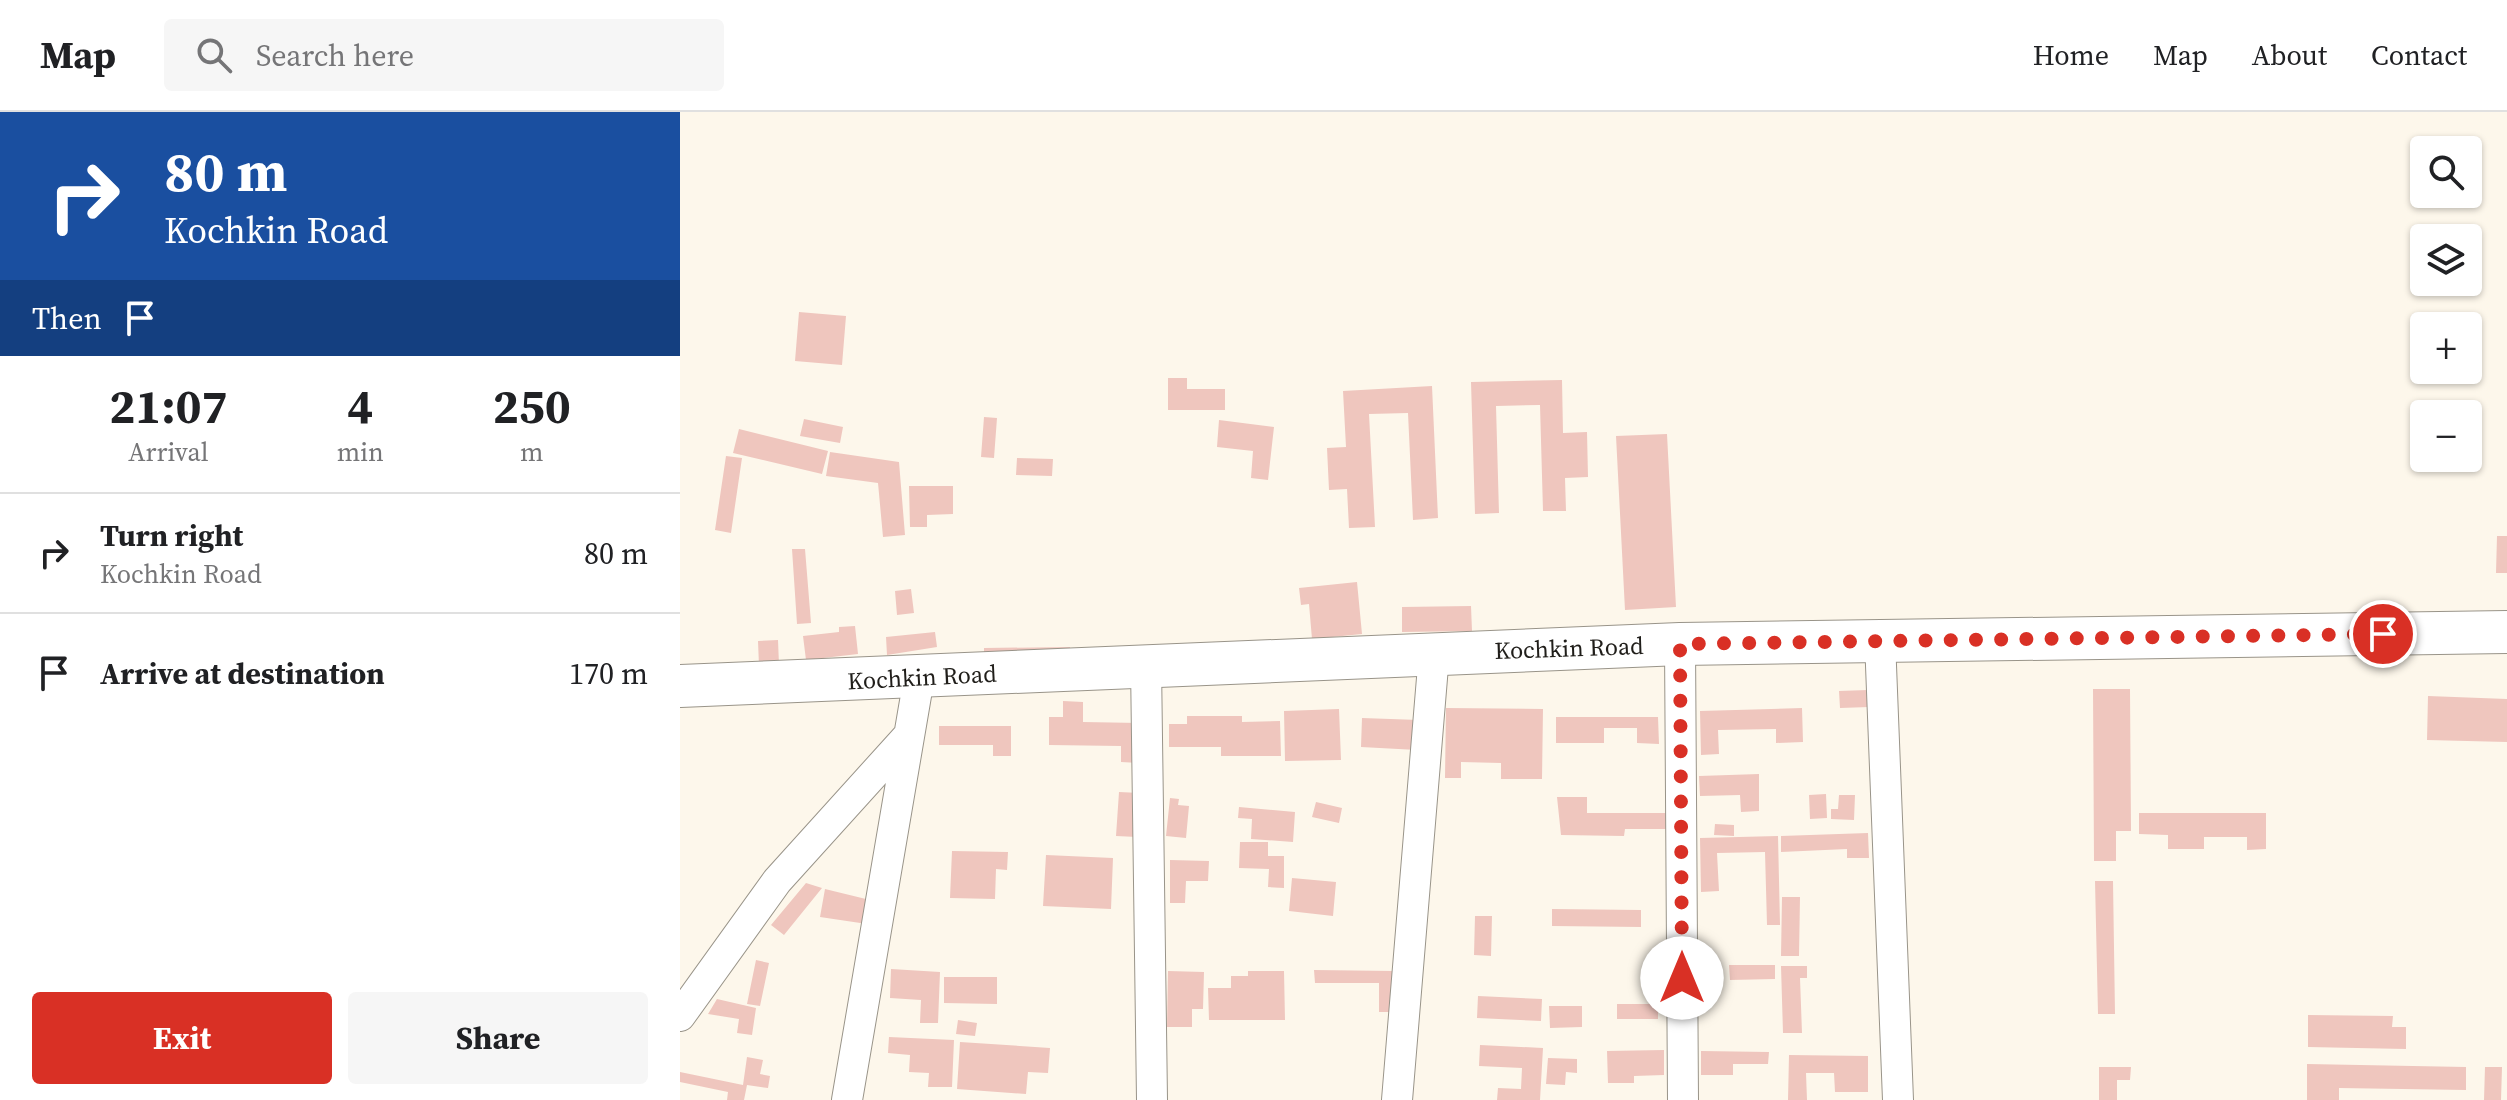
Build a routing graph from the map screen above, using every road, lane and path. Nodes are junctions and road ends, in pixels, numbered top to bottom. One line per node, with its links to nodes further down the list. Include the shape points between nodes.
1 (2507, 632): 2 (main road, Kochkin Road)
2 (1880, 640): 3 (main road, Kochkin Road); 14 (street)
3 (1680, 644): 4 (main road, Kochkin Road); 13 (street)
4 (1434, 654): 5 (main road, Kochkin Road); 12 (street)
5 (1146, 665): 6 (main road, Kochkin Road); 11 (street)
6 (919, 678): 7 (main road, Kochkin Road); 8 (street)
7 (680, 686)
8 (909, 735): 9 (street, via 777,881); 10 (street)
9 (680, 1016)
10 (847, 1100)
11 (1152, 1100)
12 (1397, 1100)
13 (1683, 1100)
14 (1898, 1100)

